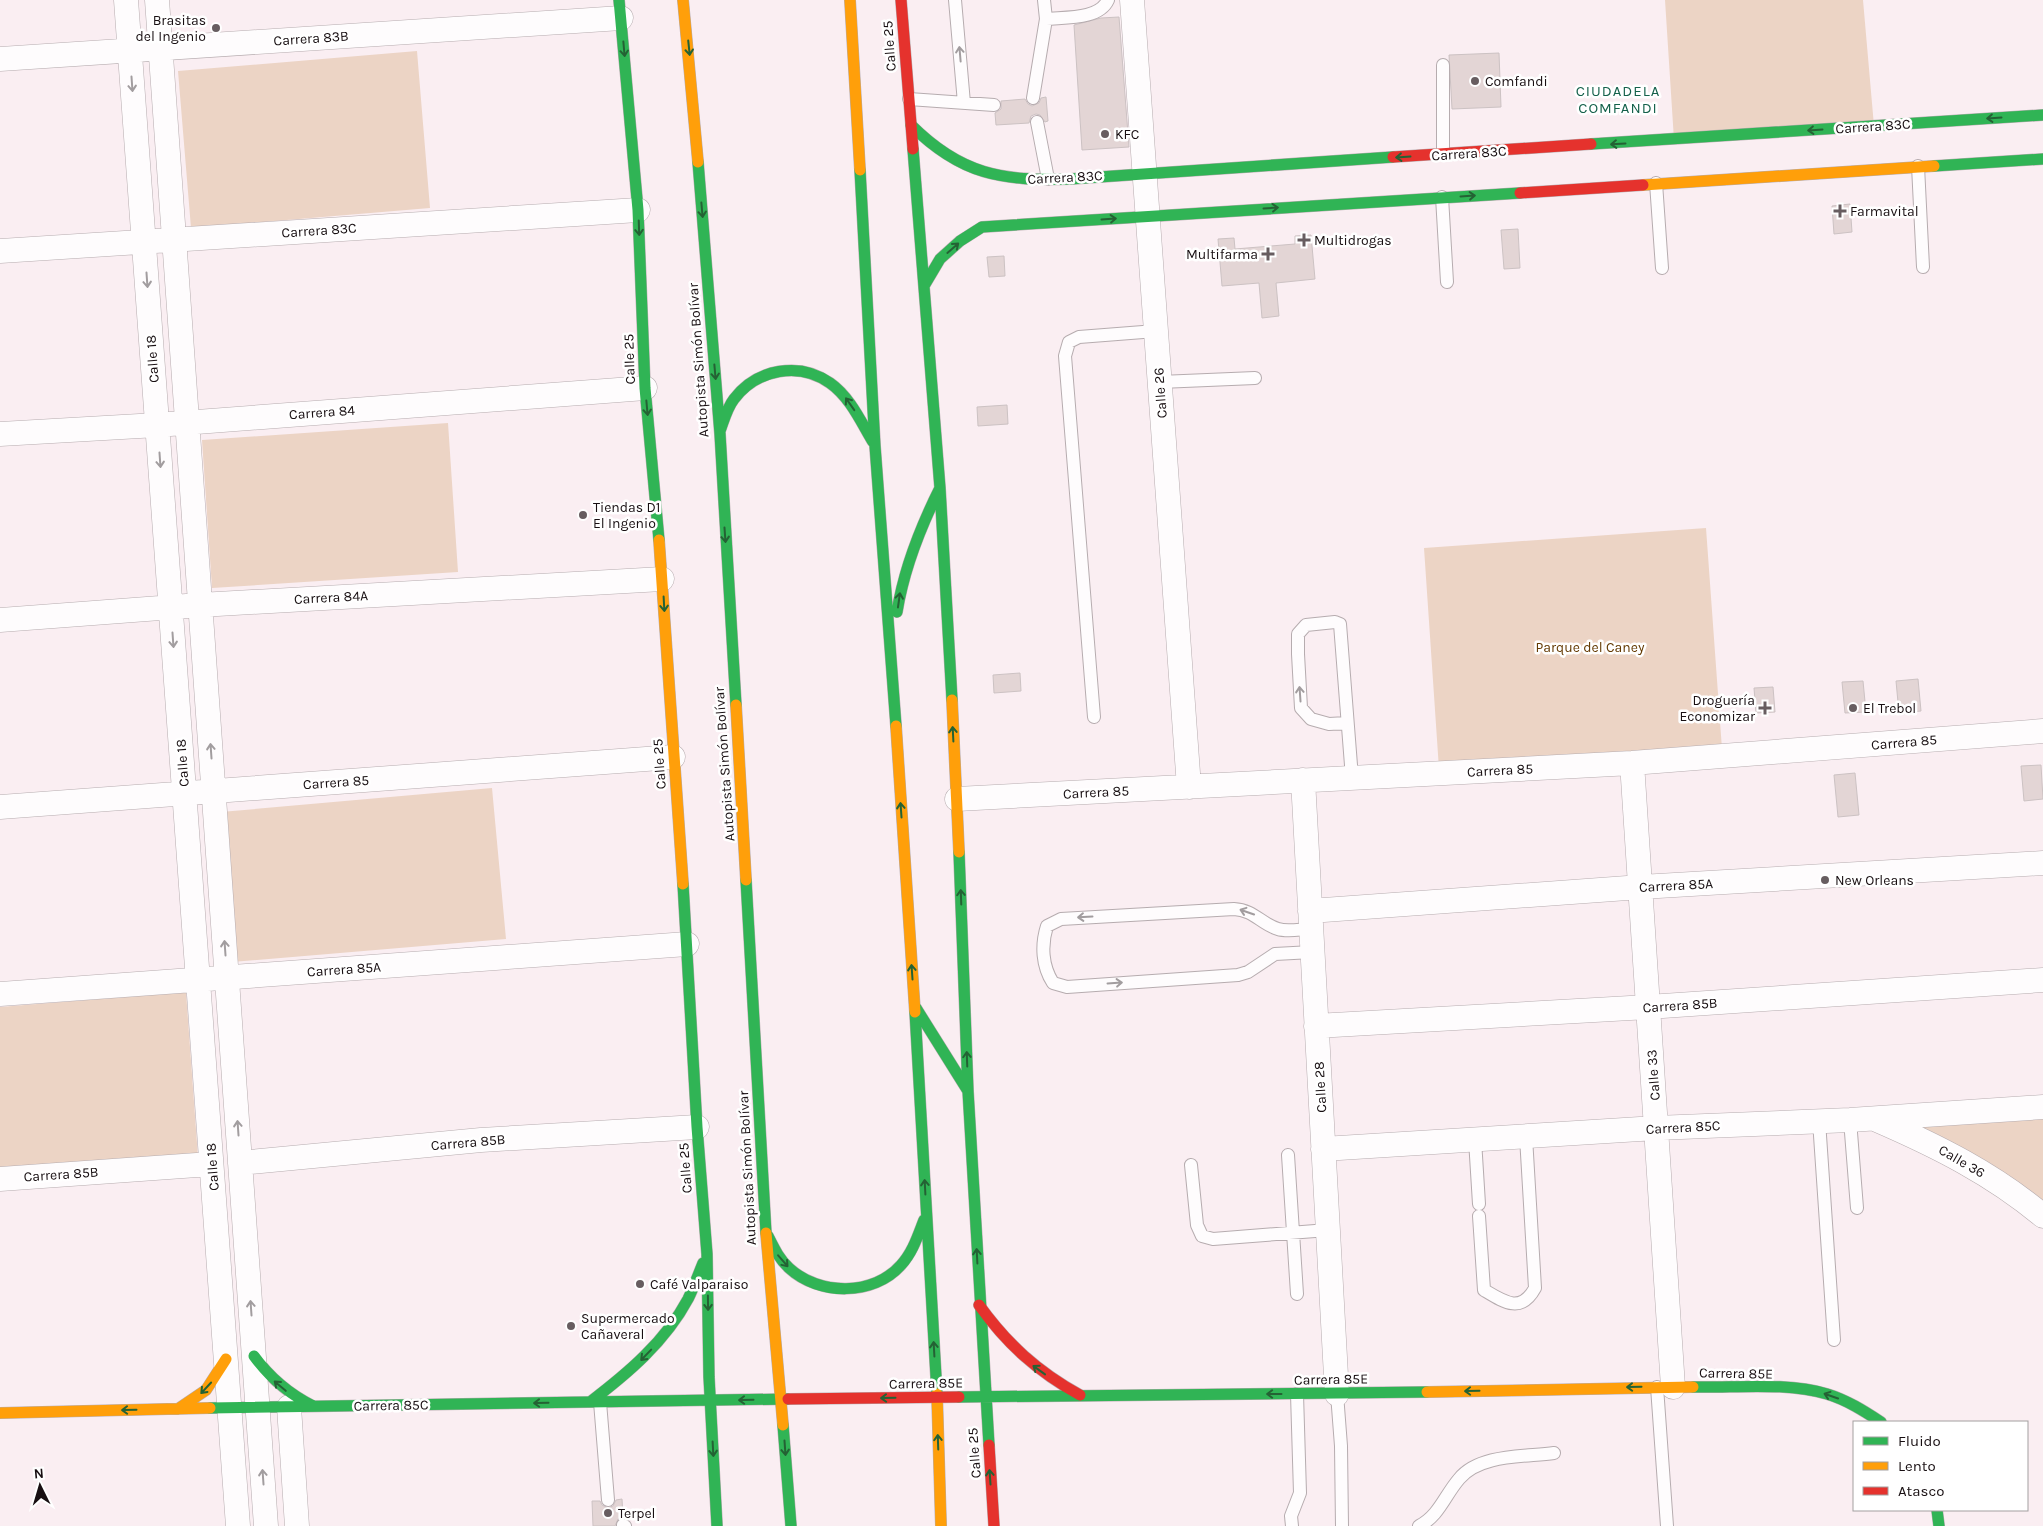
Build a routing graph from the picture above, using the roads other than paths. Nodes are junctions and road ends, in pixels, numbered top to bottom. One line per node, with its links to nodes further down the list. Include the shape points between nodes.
1 (126, 0): 13 (street, Calle 18)
2 (157, 0): 12 (street, Calle 18)
3 (683, 0): 52 (main road, Autopista Simón Bolívar, one-way to 52)
4 (850, 0): 53 (main road)
5 (901, 0): 17 (main road, Calle 25)
6 (955, 0): 18 (lane, one-way to 6)
7 (1044, 0): 11 (lane)
8 (1108, 0): 11 (lane, via 1093,14)
9 (1132, 0): 31 (street, Calle 26)
10 (620, 9): 12 (street, Carrera 83B); 36 (main road, Calle 25, one-way to 36)
11 (1046, 19): 16 (lane)
12 (160, 48): 13 (street, Carrera 83B); 38 (street, Calle 18)
13 (130, 50): 14 (street, Carrera 83B); 39 (street, Calle 18, one-way to 39)
14 (0, 58)
15 (1442, 65): 27 (lane)
16 (1033, 98)
17 (908, 99): 18 (lane); 22 (main road, Calle 25)
18 (964, 103): 19 (lane)
19 (994, 105)
20 (2043, 115): 23 (main road, Carrera 83C, one-way to 23)
21 (1037, 122): 34 (lane)
22 (911, 125): 34 (main road, Carrera 83C, via 950,158 984,174 1013,180); 44 (main road, Calle 25)
23 (1742, 135): 24 (main road, Carrera 83C); 25 (main road)
24 (1640, 142): 26 (main road); 27 (main road, Carrera 83C, one-way to 27)
25 (1730, 147)
26 (1652, 150)
27 (1443, 154): 31 (main road, Carrera 83C, one-way to 31)
28 (2043, 159): 29 (main road)
29 (1918, 166): 33 (main road); 41 (lane)
30 (1731, 169): 33 (main road)
31 (1145, 173): 34 (main road, Carrera 83C); 37 (street, Calle 26)
32 (1656, 177): 33 (main road); 35 (main road, one-way to 32, via 1641,185); 42 (lane)
33 (1745, 178)
34 (1048, 179)
35 (1442, 197): 37 (main road, one-way to 35); 43 (lane)
36 (638, 210): 38 (street, Carrera 83C); 48 (main road, Calle 25, one-way to 48)
37 (1148, 216): 44 (main road, one-way to 37, via 940,259 982,227); 45 (street, Calle 26)
38 (174, 240): 39 (street, Carrera 83C); 49 (street, Calle 18)
39 (144, 241): 40 (street, Carrera 83C); 50 (street, Calle 18, one-way to 50)
40 (0, 251)
41 (1924, 267)
42 (1662, 268)
43 (1447, 282)
44 (924, 286): 54 (main road, Calle 25)
45 (1156, 331): 47 (street, Calle 26); 60 (lane, via 1079,337 1069,342 1065,356)
46 (1254, 378): 47 (lane)
47 (1160, 382): 67 (street, Calle 26)
48 (645, 388): 49 (street, Carrera 84); 55 (main road, Calle 25, one-way to 55)
49 (187, 422): 50 (street, Carrera 84); 56 (street, Calle 18)
50 (157, 425): 51 (street, Carrera 84); 57 (street, Calle 18, one-way to 57)
51 (0, 434)
52 (720, 434): 53 (main road, one-way to 52, via 846,398 820,377 800,370 778,370 748,385 733,401); 101 (main road, Autopista Simón Bolívar, one-way to 101)
53 (874, 446): 59 (main road)
54 (940, 488): 59 (main road, one-way to 54, via 899,595 909,556); 70 (main road, Calle 25, one-way to 54)
55 (662, 579): 56 (street, Carrera 84A); 63 (main road, Calle 25, one-way to 63)
56 (200, 605): 57 (street, Carrera 84A); 68 (street, Calle 18, one-way to 56)
57 (171, 607): 58 (street, Carrera 84A); 69 (street, Calle 18, one-way to 69)
58 (0, 620)
59 (892, 666): 80 (main road, one-way to 59)
60 (1094, 717)
61 (1347, 723): 61 (lane, one-way to 61, via 1329,724 1311,719 1301,708 1298,634 1306,626 1340,624); 65 (lane)
62 (2043, 731): 64 (street, Carrera 85)
63 (673, 757): 68 (street, Carrera 85); 75 (main road, Calle 25)
64 (1632, 763): 65 (street, Carrera 85); 73 (street, Calle 33)
65 (1352, 778): 66 (street, Carrera 85)
66 (1303, 780): 67 (street, Carrera 85); 74 (street, Calle 28)
67 (1189, 787): 70 (street, Carrera 85)
68 (214, 791): 69 (street, Carrera 85); 76 (street, Calle 18, one-way to 68)
69 (184, 793): 71 (street, Carrera 85); 77 (street, Calle 18)
70 (957, 799): 83 (main road, Calle 25, one-way to 70)
71 (0, 807)
72 (2043, 863): 73 (street, Carrera 85A)
73 (1640, 887): 74 (street, Carrera 85A); 81 (street, Calle 33)
74 (1311, 931): 74 (lane, one-way to 74, via 1280,930 1252,913 1234,909 1061,919 1047,926 1043,939 1046,972 1053,983 1067,987 1238,975 1248,972); 82 (street, Calle 28)
75 (687, 944): 76 (street, Carrera 85A); 88 (main road, Calle 25)
76 (227, 977): 77 (street, Carrera 85A); 94 (street, Calle 18, one-way to 76)
77 (198, 979): 79 (street, Carrera 85A); 95 (street, Calle 18)
78 (2043, 980): 81 (street, Carrera 85B)
79 (0, 994)
80 (915, 1006): 83 (main road); 99 (main road, one-way to 80)
81 (1648, 1007): 82 (street, Carrera 85B); 89 (street, Calle 33)
82 (1316, 1026): 92 (street, Calle 28)
83 (968, 1091): 106 (main road, Calle 25, one-way to 83)
84 (2043, 1107): 85 (street, Carrera 85C)
85 (1874, 1119): 86 (street, Carrera 85C); 100 (street, Calle 36, via 1931,1143 1978,1169)
86 (1850, 1120): 87 (street, Carrera 85C); 98 (lane)
87 (1819, 1122): 89 (street, Carrera 85C); 107 (lane)
88 (697, 1128): 94 (street, Carrera 85B, via 481,1140); 104 (main road, Calle 25)
89 (1656, 1128): 90 (street, Carrera 85C); 110 (street, Calle 33)
90 (1526, 1137): 91 (street, Carrera 85C); 91 (lane, via 1535,1288 1526,1300 1510,1304 1484,1290)
91 (1475, 1140): 92 (street, Carrera 85C)
92 (1323, 1149): 102 (street, Calle 28)
93 (1288, 1155): 103 (lane)
94 (240, 1162): 108 (street, Calle 18, one-way to 94)
95 (211, 1164): 97 (street, Carrera 85B); 109 (street, Calle 18)
96 (1191, 1165): 103 (lane, via 1197,1225 1202,1236 1213,1239)
97 (0, 1179)
98 (1858, 1208)
99 (927, 1212): 101 (main road, one-way to 99, via 776,1253 792,1271 814,1284 845,1290 876,1283 897,1269 914,1247); 115 (main road, one-way to 99)
100 (2043, 1216)
101 (764, 1217): 116 (main road, Autopista Simón Bolívar)
102 (1328, 1230): 103 (lane); 112 (street, Calle 28)
103 (1294, 1233): 105 (lane)
104 (707, 1254): 117 (main road, Calle 25, one-way to 117); 118 (main road, one-way to 118, via 688,1299 662,1339)
105 (1297, 1294)
106 (979, 1305): 113 (main road, one-way to 106, via 1037,1370 1015,1351); 114 (main road, Calle 25)
107 (1834, 1340)
108 (254, 1356): 119 (main road, one-way to 108, via 279,1386); 120 (street, Calle 18)
109 (226, 1359): 122 (street, Calle 18); 123 (main road, one-way to 123, via 206,1390)
110 (1665, 1387): 112 (main road, Carrera 85E, one-way to 112); 125 (main road, Carrera 85E, one-way to 110, via 1854,1405 1826,1394 1790,1388); 139 (lane)
111 (1297, 1394): 112 (main road, Carrera 85E); 113 (main road, Carrera 85E, one-way to 113); 136 (lane, via 1300,1493 1291,1516)
112 (1338, 1394): 137 (lane)
113 (1080, 1396): 114 (main road, Carrera 85E)
114 (985, 1397): 115 (main road, Carrera 85E); 135 (main road, Calle 25, one-way to 114)
115 (937, 1398): 116 (main road, Carrera 85E, one-way to 116); 134 (main road, one-way to 115)
116 (781, 1400): 117 (main road, Carrera 85C, one-way to 117); 133 (main road, Autopista Simón Bolívar, one-way to 133)
117 (710, 1401): 118 (main road, Carrera 85C); 132 (main road, Calle 25, one-way to 132)
118 (595, 1402): 119 (main road, Carrera 85C, one-way to 119); 127 (lane)
119 (314, 1406): 121 (main road, Carrera 85C)
120 (258, 1407): 121 (main road, Carrera 85C); 122 (main road, Carrera 85C); 130 (street, Calle 18, one-way to 120)
121 (289, 1407): 131 (street)
122 (229, 1408): 123 (main road, Carrera 85C); 129 (street, Calle 18)
123 (178, 1409): 124 (main road, Carrera 85C, one-way to 124)
124 (0, 1413)
125 (1878, 1420)
126 (1554, 1453): 138 (lane, via 1487,1461 1470,1468 1459,1478 1433,1517)
127 (608, 1500)
128 (1937, 1511): 140 (main road)
129 (238, 1526)
130 (266, 1526)
131 (297, 1526)
132 (717, 1526)
133 (791, 1526)
134 (942, 1526)
135 (994, 1526)
136 (1292, 1526)
137 (1342, 1526)
138 (1419, 1526)
139 (1667, 1526)
140 (1940, 1526)

